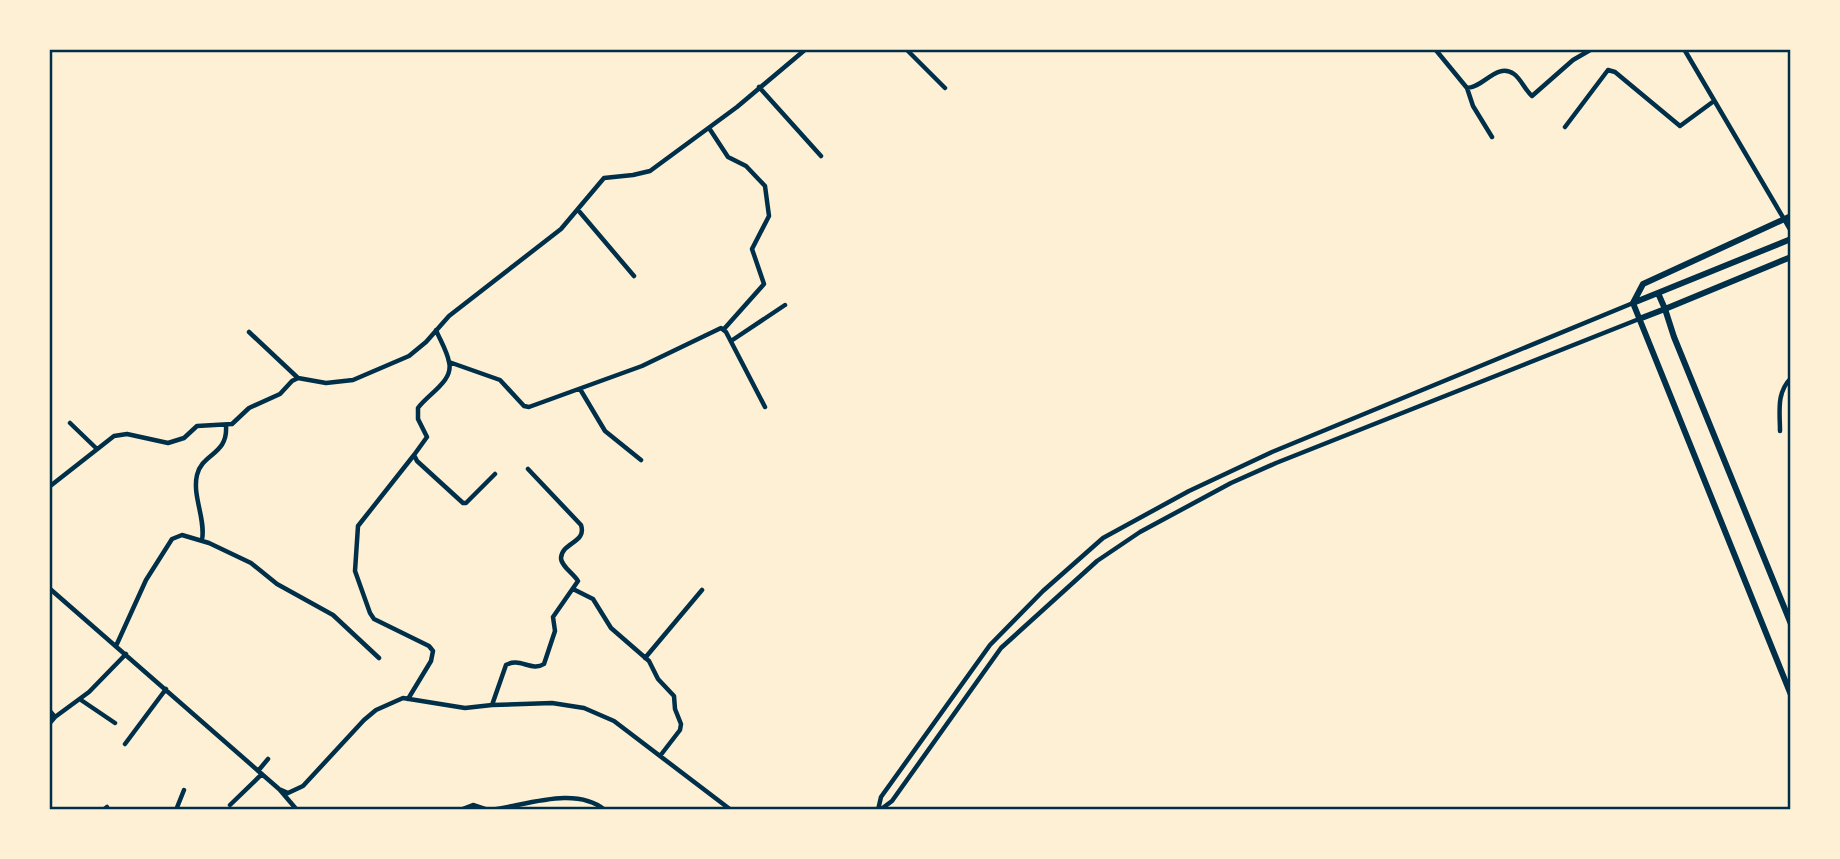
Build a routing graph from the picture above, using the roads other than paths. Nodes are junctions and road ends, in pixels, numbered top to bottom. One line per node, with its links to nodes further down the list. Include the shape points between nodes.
1 (806, 49): 6 (street)
2 (906, 49): 7 (street)
3 (1434, 49): 8 (street)
4 (1592, 49): 8 (street, via 1532,96 1515,74 1504,71)
5 (1684, 49): 9 (street)
6 (759, 87): 11 (street); 13 (street)
7 (945, 88)
8 (1467, 88): 12 (street)
9 (1714, 101): 10 (street, via 1680,126 1608,70); 15 (street)
10 (1565, 127)
11 (709, 128): 14 (street, via 650,171 604,178); 26 (street, via 728,157 746,166 765,186 769,216 752,249 764,284)
12 (1492, 137)
13 (821, 156)
14 (578, 210): 19 (street); 25 (street, via 550,239)
15 (1788, 218): 16 (street); 21 (street, via 1643,284)
16 (1791, 231)
17 (1791, 239): 20 (street)
18 (1791, 257): 23 (street)
19 (634, 276)
20 (1658, 293): 21 (street); 23 (street)
21 (1633, 303): 24 (street); 74 (street, via 1272,452 1103,538 990,645 881,797)
22 (785, 305): 28 (street)
23 (1665, 309): 24 (street); 47 (street)
24 (1639, 319): 53 (street); 74 (street, via 1276,463 1140,532 1097,561 1001,648 892,801)
25 (435, 329): 29 (street); 30 (street, via 410,356 368,374 337,383)
26 (724, 329): 28 (street); 32 (street)
27 (250, 332): 30 (street)
28 (731, 341): 33 (street)
29 (449, 362): 32 (street, via 500,380 524,406); 38 (street, via 449,374 418,408 427,437)
30 (298, 378): 35 (street)
31 (1791, 379): 36 (street, via 1779,398)
32 (579, 389): 39 (street, via 605,431)
33 (765, 407)
34 (70, 423): 37 (street)
35 (226, 426): 37 (street, via 197,426 184,438 168,443 127,434 114,436); 43 (street, via 223,445 202,465 197,477)
36 (1780, 431)
37 (97, 449): 42 (street)
38 (414, 455): 41 (street, via 463,503); 54 (street, via 358,526 355,571 374,619 433,651)
39 (641, 460)
40 (528, 469): 45 (street, via 583,530 561,556 577,578)
41 (495, 474)
42 (49, 487)
43 (202, 540): 48 (street, via 182,535 172,539 144,584); 51 (street, via 242,558 322,608)
44 (49, 588): 48 (street)
45 (573, 589): 50 (street, via 593,599 611,628); 56 (street, via 553,617 555,631 544,664 506,665)
46 (702, 590): 50 (street)
47 (1791, 624)
48 (116, 646): 49 (street)
49 (126, 654): 52 (street); 55 (street)
50 (645, 657): 62 (street, via 674,696 681,724)
51 (379, 658)
52 (166, 688): 61 (street); 64 (street)
53 (1791, 695)
54 (408, 699): 56 (street, via 465,708); 65 (street, via 390,703 364,720 303,786 288,793)
55 (81, 700): 58 (street); 59 (street)
56 (492, 705): 62 (street, via 537,702 584,708 614,721)
57 (49, 710): 58 (street)
58 (55, 717): 60 (street)
59 (115, 723)
60 (49, 724)
61 (125, 744)
62 (660, 756): 73 (street)
63 (268, 759): 64 (street)
64 (260, 773): 65 (street); 67 (street)
65 (279, 789): 69 (street)
66 (184, 790): 68 (street)
67 (230, 805)
68 (176, 810)
69 (297, 810)
70 (460, 810): 71 (street, via 473,805)
71 (489, 810): 72 (street, via 534,801 582,799)
72 (605, 810)
73 (731, 810)
74 (879, 810)

